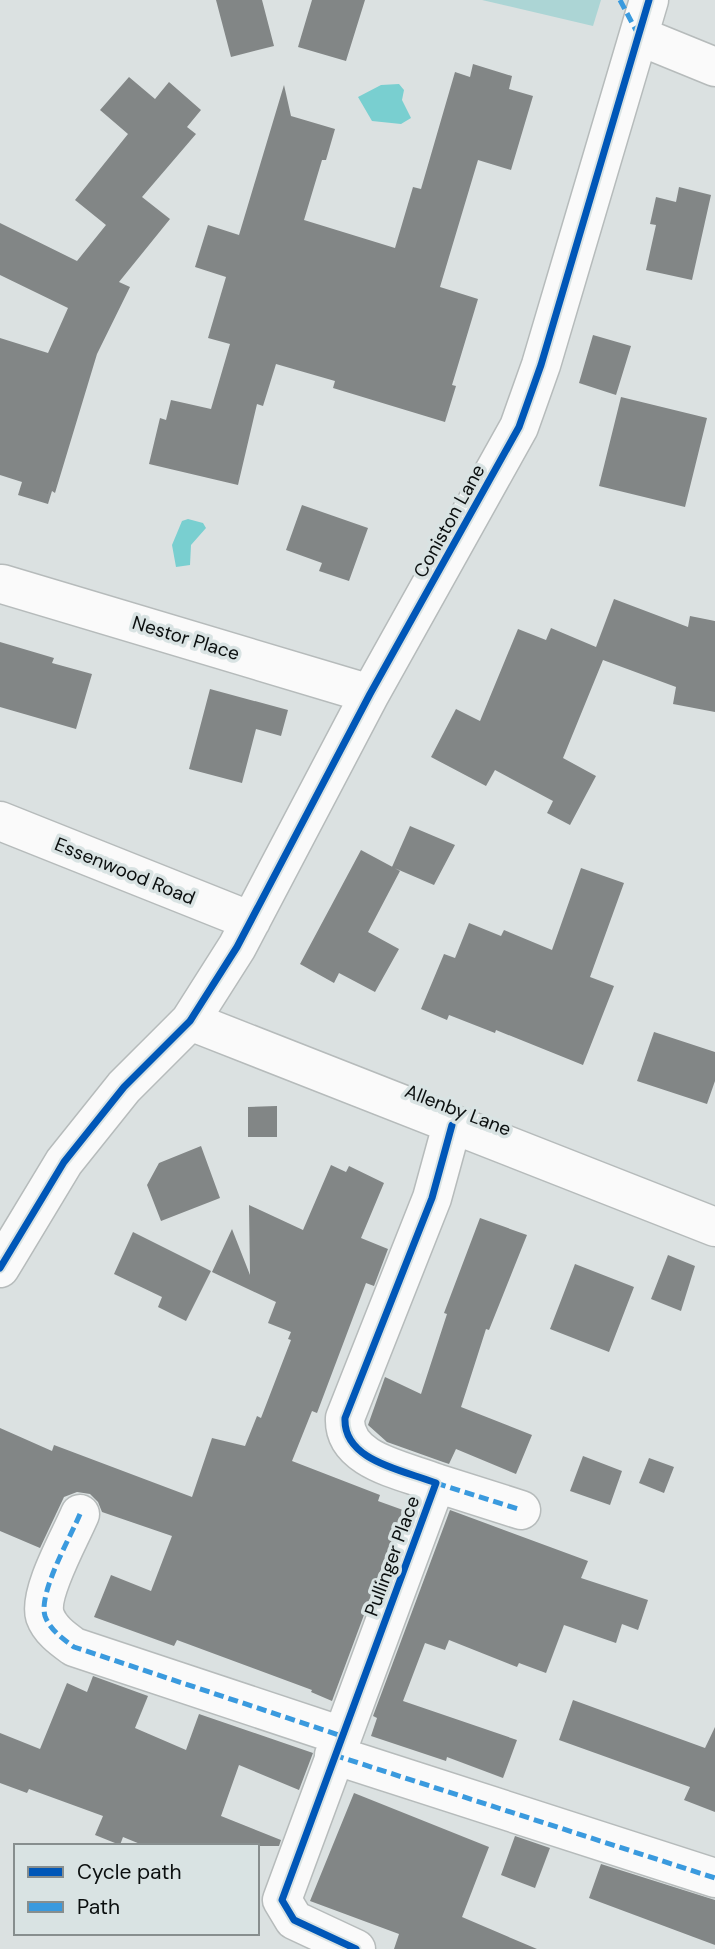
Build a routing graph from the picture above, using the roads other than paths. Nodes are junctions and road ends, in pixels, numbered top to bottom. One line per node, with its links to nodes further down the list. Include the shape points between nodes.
1 (649, 0): 2 (street, Coniston Lane)
2 (639, 36): 3 (street); 5 (street, Coniston Lane, via 519,427)
3 (715, 67)
4 (2, 584): 5 (street, Nestor Place)
5 (370, 694): 7 (street, Coniston Lane)
6 (0, 821): 7 (street, Essenwood Road)
7 (251, 921): 8 (street, Coniston Lane)
8 (190, 1021): 9 (street, Allenby Lane); 11 (street, Coniston Lane, via 124,1087 64,1161)
9 (452, 1125): 10 (street, Allenby Lane); 12 (street, Pullinger Place, via 432,1198 344,1429 360,1454)
10 (715, 1227)
11 (0, 1268)
12 (436, 1483): 13 (street); 15 (street, Pullinger Place)
13 (521, 1510)
14 (80, 1514): 15 (street, via 45,1595 45,1615 55,1632 74,1647)
15 (338, 1745): 16 (street); 17 (street, Pullinger Place, via 282,1900 294,1920)
16 (715, 1878)
17 (356, 1949)

